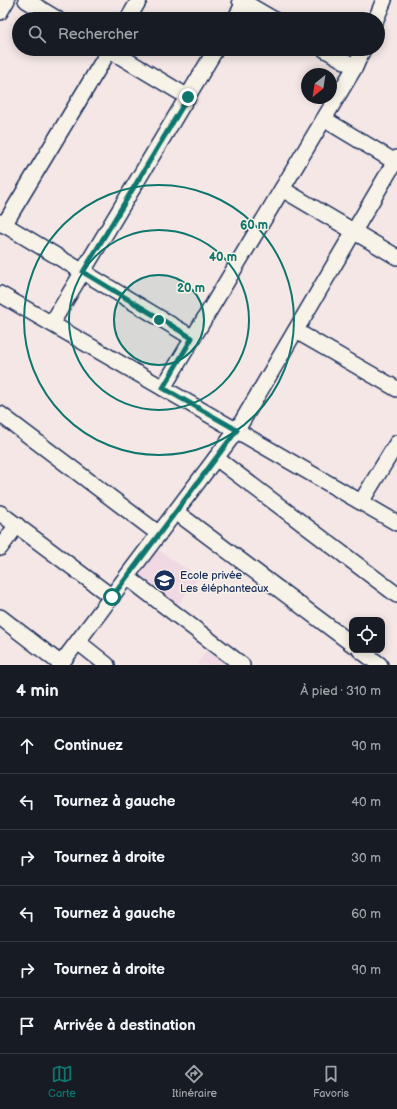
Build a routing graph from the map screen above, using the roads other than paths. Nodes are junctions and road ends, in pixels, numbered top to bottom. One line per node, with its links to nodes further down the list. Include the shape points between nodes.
1 (7, 0): 6 (street)
2 (26, 0): 7 (street)
3 (139, 0): 8 (street)
4 (384, 0): 11 (street)
5 (242, 1): 9 (street); 10 (street)
6 (0, 12)
7 (46, 12)
8 (132, 12)
9 (237, 12)
10 (261, 12)
11 (379, 12)
12 (105, 56): 22 (street)
13 (121, 56): 18 (street)
14 (212, 56): 18 (street)
15 (336, 56): 17 (street)
16 (360, 56): 17 (street)
17 (356, 68): 19 (street)
18 (188, 97): 25 (street)
19 (324, 119): 20 (street); 21 (street)
20 (396, 161): 23 (street)
21 (282, 189): 23 (street); 29 (street)
22 (2, 224): 25 (street)
23 (354, 232): 24 (street); 28 (street)
24 (397, 257)
25 (83, 272): 27 (street); 29 (street)
26 (0, 294): 27 (street)
27 (52, 323): 30 (street)
28 (296, 331): 31 (street); 33 (street)
29 (192, 338): 30 (street)
30 (163, 388): 33 (street)
31 (397, 389)
32 (0, 414): 41 (street)
33 (237, 430): 35 (street); 36 (street)
34 (397, 443): 36 (street)
35 (216, 458): 37 (street); 44 (street)
36 (361, 502): 39 (street)
37 (176, 512): 41 (street); 48 (street)
38 (0, 513): 40 (street)
39 (397, 522)
40 (17, 525): 42 (street); 45 (street)
41 (159, 534): 43 (street)
42 (0, 548)
43 (127, 577): 45 (street); 52 (street)
44 (397, 595)
45 (112, 597): 47 (street)
46 (0, 617): 50 (street)
47 (78, 642): 50 (street); 51 (street)
48 (349, 642)
49 (364, 653): 53 (street)
50 (61, 664)
51 (107, 665)
52 (242, 665)
53 (380, 665)

